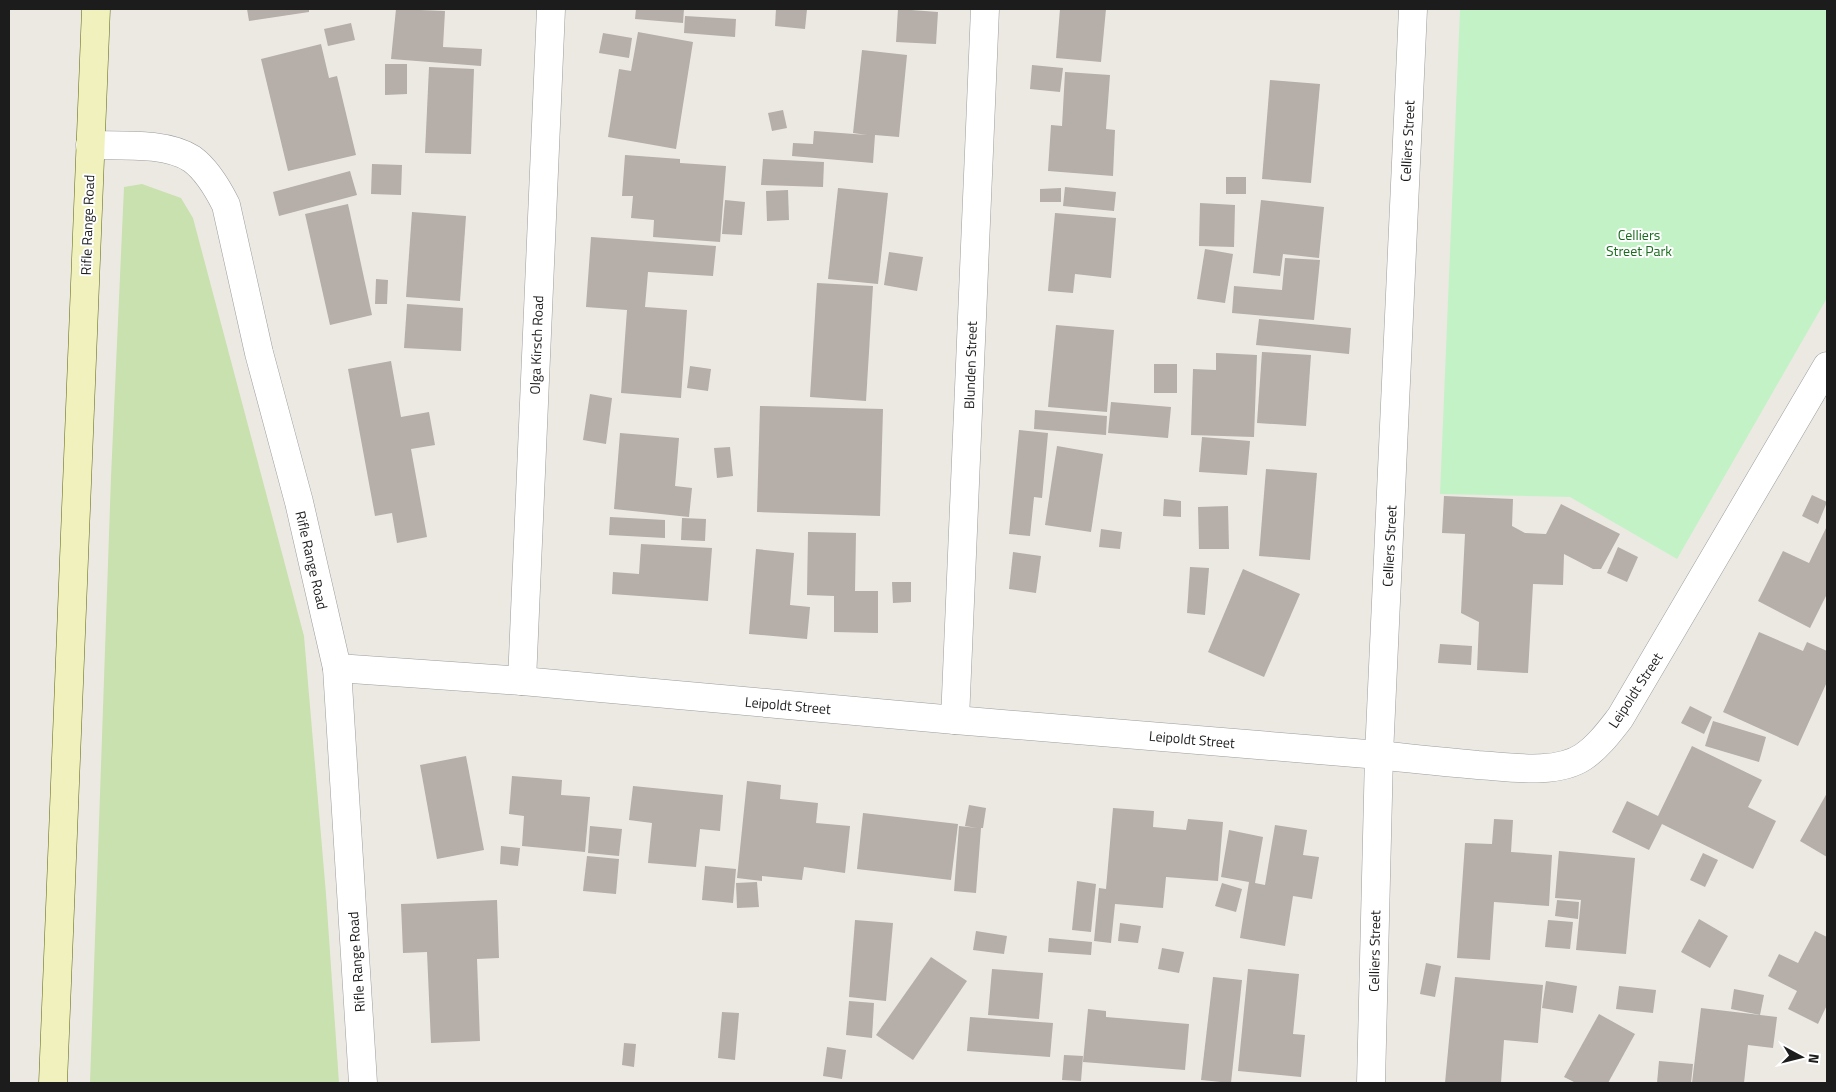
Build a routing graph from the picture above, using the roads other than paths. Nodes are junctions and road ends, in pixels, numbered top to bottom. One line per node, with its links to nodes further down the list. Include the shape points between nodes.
1 (96, 9): 5 (main road, Rifle Range Road)
2 (551, 9): 8 (street, Olga Kirsch Road)
3 (984, 9): 9 (street, Blunden Street)
4 (1413, 9): 10 (street, Celliers Street)
5 (90, 145): 7 (street, Rifle Range Road, via 177,152 193,160 218,188 226,205); 11 (main road, Rifle Range Road)
6 (1827, 366): 10 (street, Leipoldt Street, via 1620,718 1582,758 1560,766 1531,768)
7 (337, 668): 8 (street, Leipoldt Street); 12 (street, Rifle Range Road)
8 (522, 681): 9 (street, Leipoldt Street)
9 (955, 720): 10 (street, Leipoldt Street)
10 (1379, 755): 13 (street, Celliers Street)
11 (54, 1083)
12 (363, 1083)
13 (1371, 1083)

